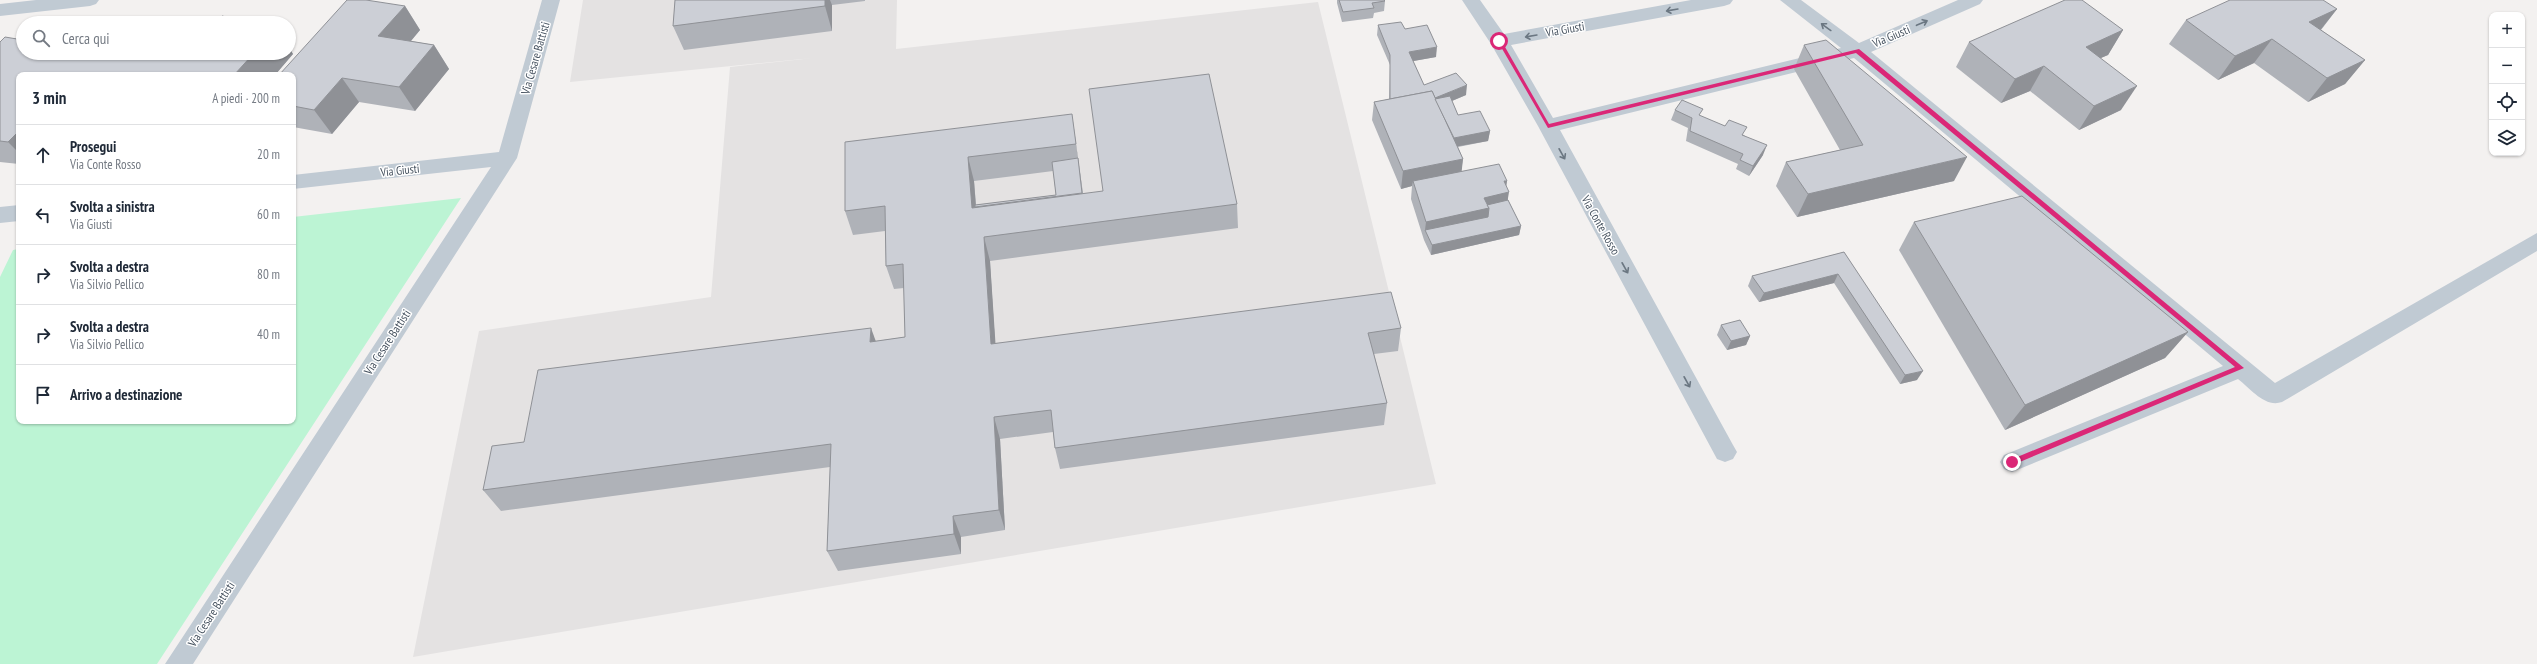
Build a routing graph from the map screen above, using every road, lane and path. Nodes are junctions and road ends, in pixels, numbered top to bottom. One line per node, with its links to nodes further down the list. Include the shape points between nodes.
1 (90, 0): 7 (street)
2 (551, 0): 11 (street, Via Cesare Battisti)
3 (1471, 0): 8 (street, Via Conte Rosso)
4 (1724, 0): 8 (street, Via Giusti, one-way to 8)
5 (1789, 0): 9 (street, one-way to 5)
6 (1974, 0): 9 (street, Via Giusti, one-way to 6)
7 (0, 10)
8 (1499, 41): 10 (street, Via Conte Rosso)
9 (1857, 50): 10 (street, Via Giusti); 16 (street)
10 (1548, 126): 17 (street, Via Conte Rosso, one-way to 17)
11 (507, 158): 12 (street, Via Giusti); 19 (street, Via Cesare Battisti)
12 (296, 182)
13 (16, 213): 14 (street)
14 (0, 215)
15 (2537, 241): 16 (street, via 2274,395)
16 (2241, 368): 18 (street)
17 (1725, 452)
18 (2012, 462)
19 (178, 664)

